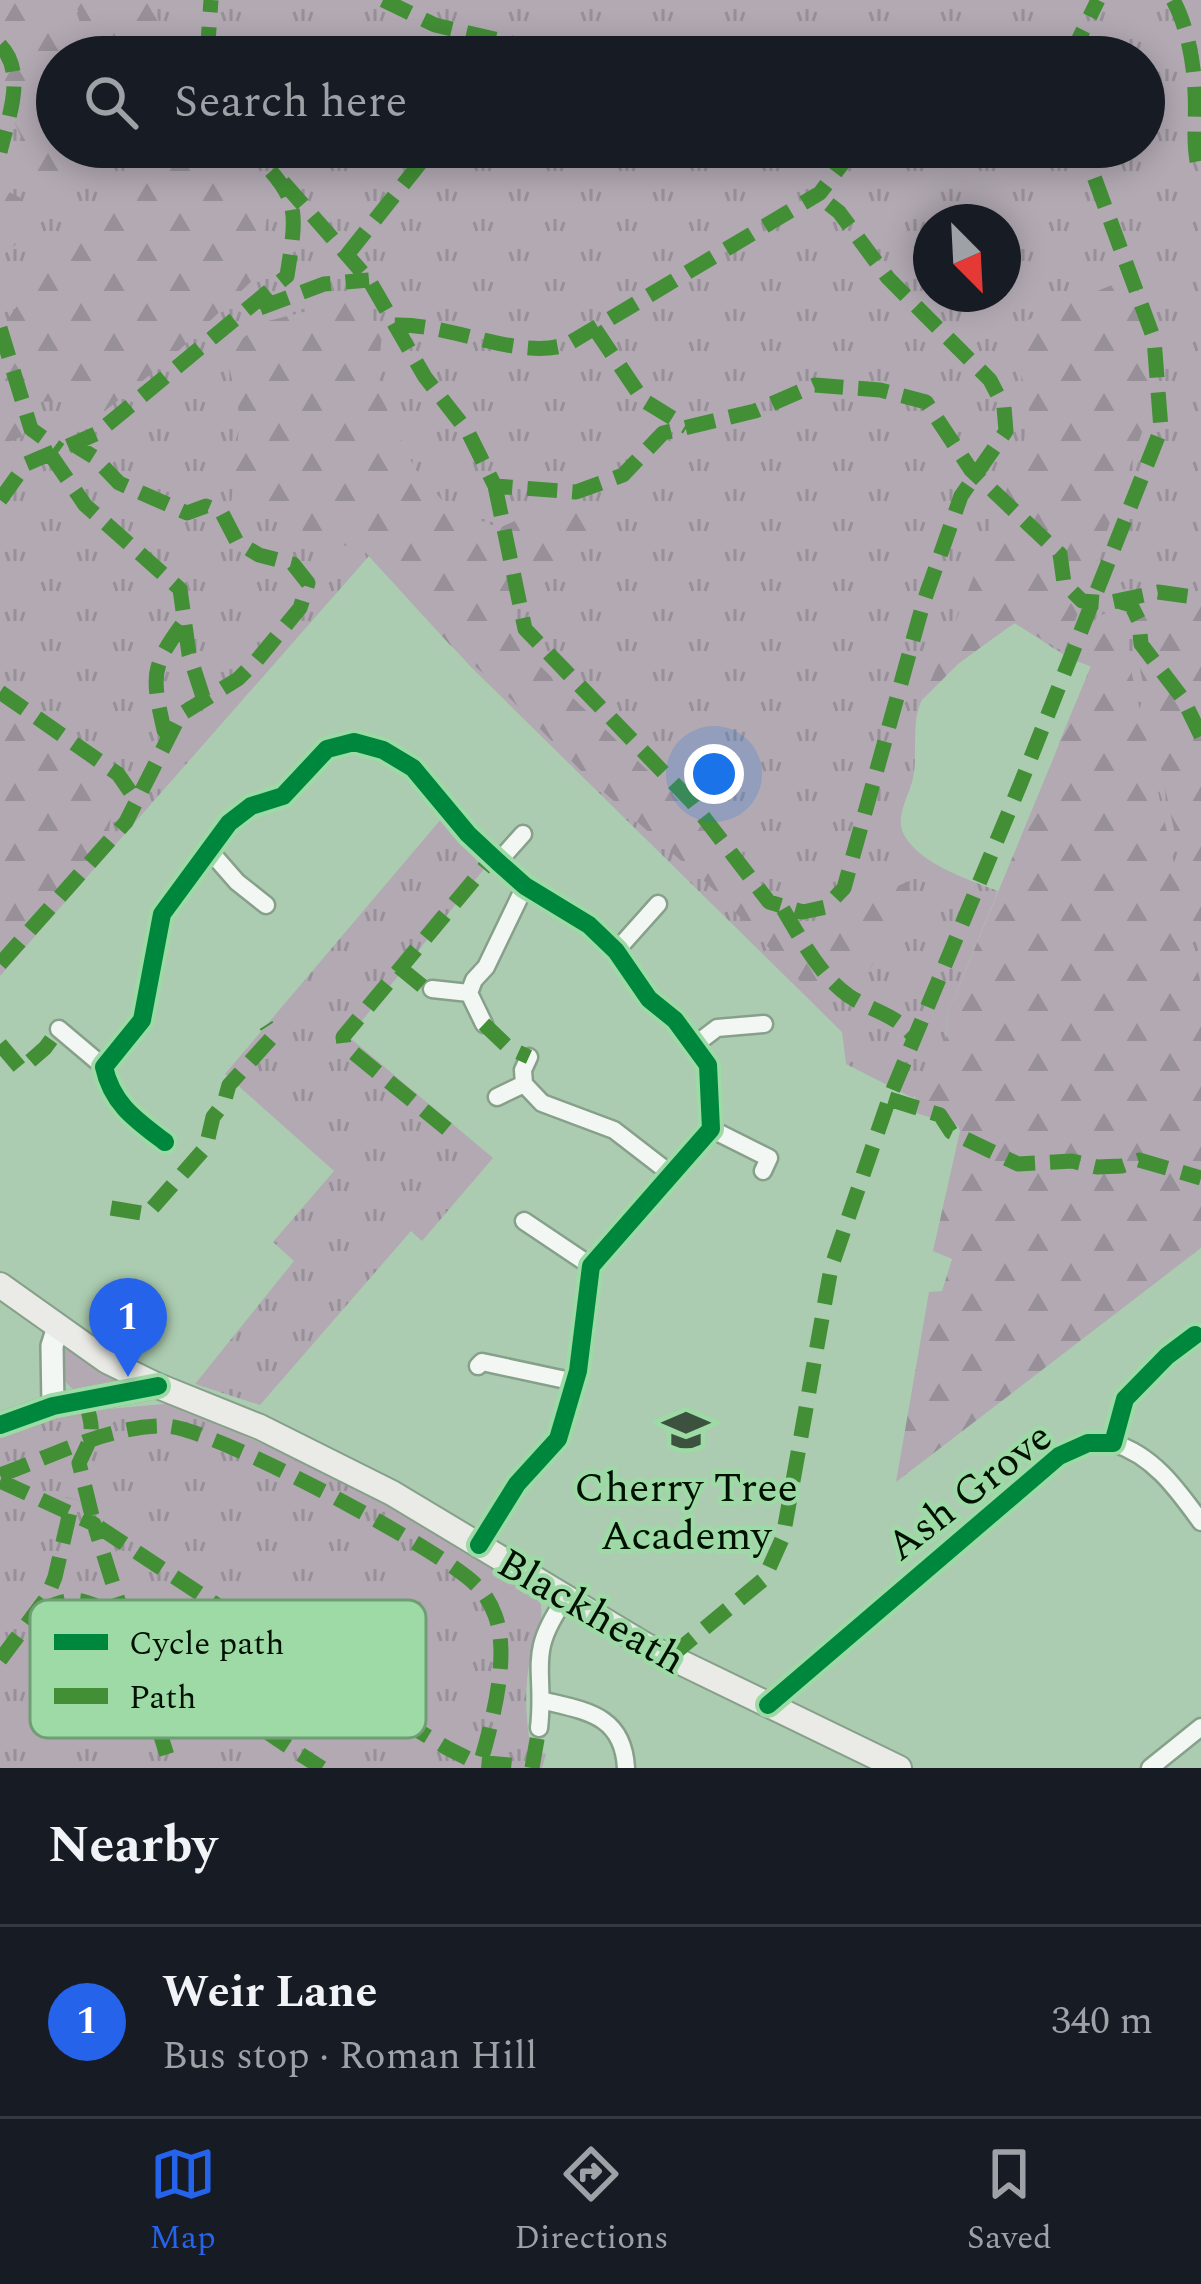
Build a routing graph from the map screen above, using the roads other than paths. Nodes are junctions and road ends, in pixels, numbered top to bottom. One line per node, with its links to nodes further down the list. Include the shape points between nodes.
1 (523, 834): 3 (street)
2 (209, 850): 3 (street, via 229,823 283,796 327,749 354,742 412,768); 6 (street); 15 (street, via 162,914 142,1020)
3 (498, 862): 4 (street)
4 (525, 886): 7 (street); 9 (street)
5 (658, 904): 7 (street)
6 (266, 905)
7 (616, 951): 13 (street, via 649,999)
8 (432, 988): 9 (street)
9 (470, 993): 10 (street)
10 (484, 1024)
11 (764, 1024): 13 (street, via 717,1028)
12 (58, 1029): 15 (street)
13 (696, 1044): 18 (street, via 708,1065)
14 (529, 1057): 16 (street)
15 (104, 1067): 19 (street, via 123,1110)
16 (524, 1084): 17 (street); 21 (street, via 542,1102 614,1130)
17 (497, 1097)
18 (711, 1129): 20 (street, via 770,1158); 21 (street)
19 (165, 1142)
20 (763, 1171)
21 (670, 1174): 23 (street)
22 (524, 1221): 23 (street)
23 (591, 1266): 28 (street)
24 (0, 1285): 25 (main road, Blackheath)
25 (58, 1328): 29 (main road, Blackheath); 30 (street)
26 (1196, 1335): 32 (street, Ash Grove, via 1124,1399)
27 (483, 1360): 28 (street)
28 (575, 1382): 34 (street, via 558,1439)
29 (158, 1386): 30 (street); 34 (main road, Blackheath, via 297,1445)
30 (53, 1406): 31 (street)
31 (0, 1425)
32 (1113, 1443): 33 (street, via 1163,1473); 37 (street, Ash Grove, via 1058,1456)
33 (1201, 1522)
34 (479, 1545): 35 (main road, Blackheath)
35 (566, 1598): 36 (street, via 537,1660); 37 (main road, Blackheath)
36 (541, 1700): 39 (street); 40 (street, via 608,1723 625,1749)
37 (768, 1705): 41 (main road, Blackheath)
38 (1201, 1727): 42 (street)
39 (538, 1728)
40 (626, 1768)
41 (899, 1768)
42 (1150, 1768)

